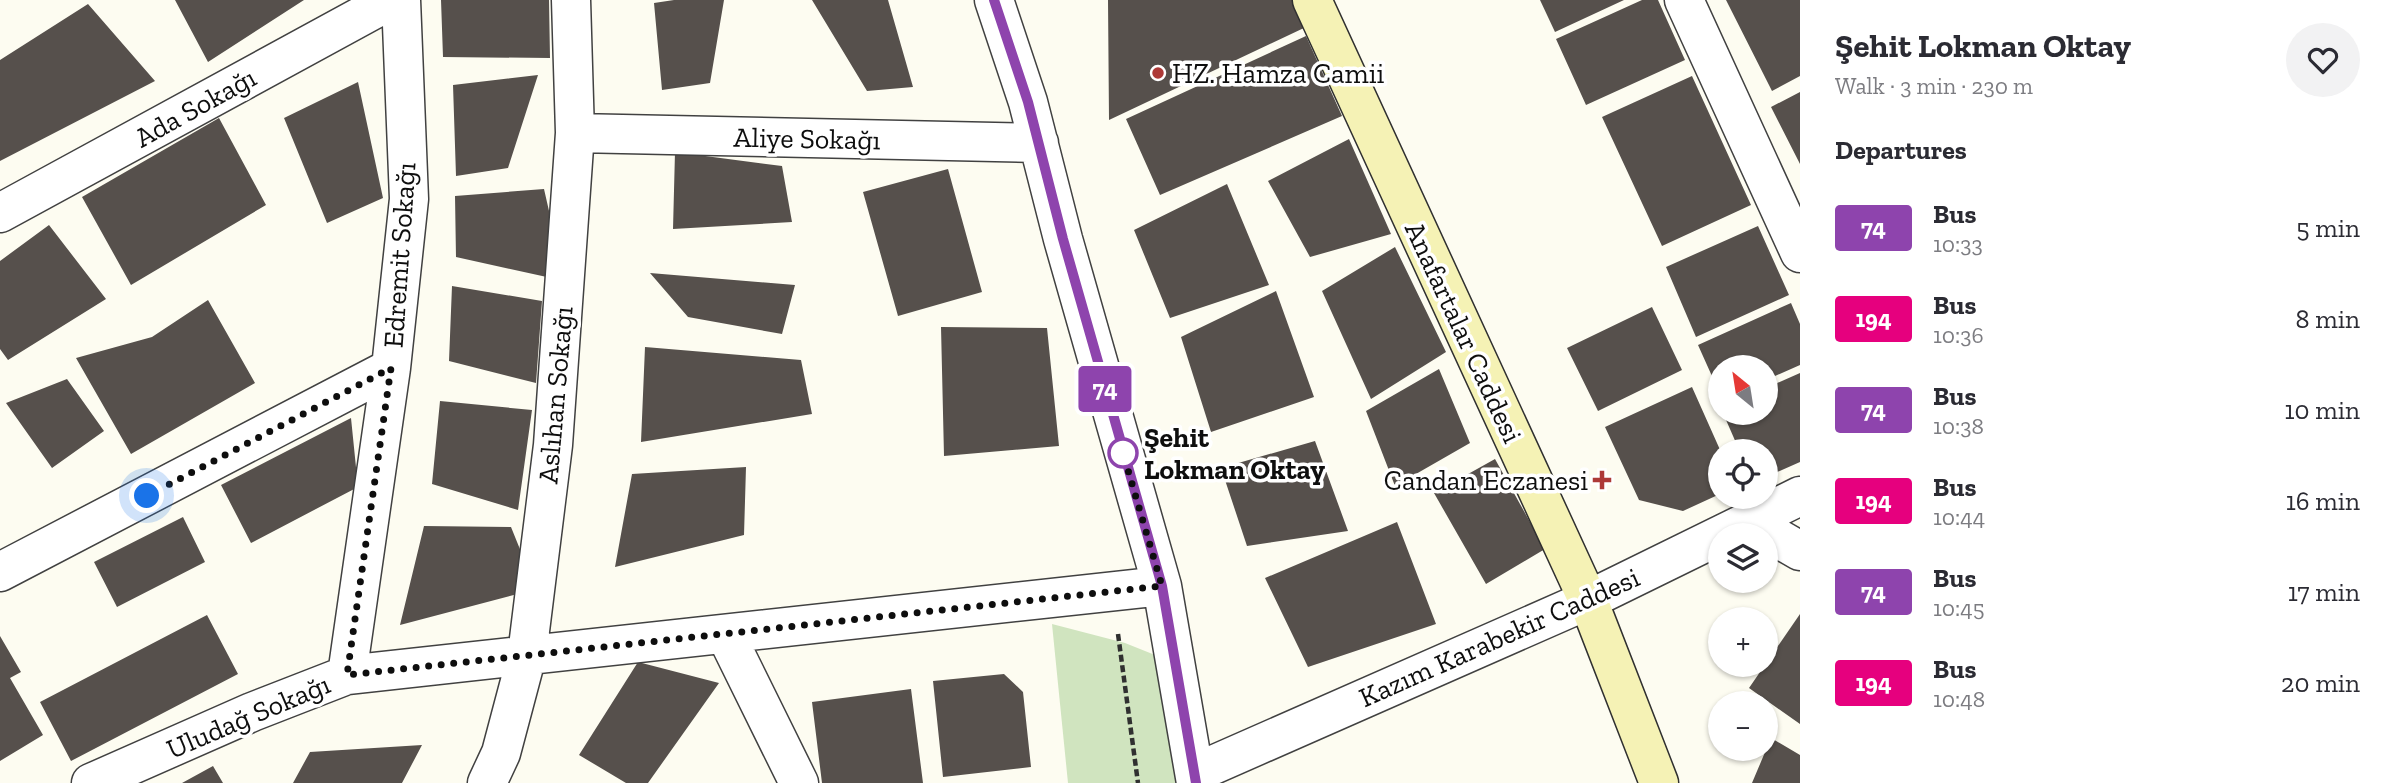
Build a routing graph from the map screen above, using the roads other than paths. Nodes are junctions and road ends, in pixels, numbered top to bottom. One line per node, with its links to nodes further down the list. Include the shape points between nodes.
1 (391, 0): 9 (street, Ada Sokağı)
2 (401, 0): 11 (street, Edremit Sokağı, via 409,199)
3 (571, 0): 7 (street, Aslıhan Sokağı)
4 (994, 0): 8 (street)
5 (1311, 0): 17 (main road, Anafartalar Caddesi)
6 (1684, 0): 10 (street)
7 (575, 133): 8 (street, Aliye Sokağı); 19 (street, Aslıhan Sokağı, via 553,445)
8 (1039, 143): 16 (street)
9 (0, 213)
10 (1800, 253)
11 (391, 368): 15 (street); 20 (street, Edremit Sokağı)
12 (1800, 496): 13 (street, Kazım Karabekir Caddesi)
13 (1748, 521): 14 (street); 17 (street, Kazım Karabekir Caddesi)
14 (1800, 551)
15 (0, 572)
16 (1162, 586): 18 (street, Uludağ Sokağı); 21 (street)
17 (1588, 600): 21 (street, Kazım Karabekir Caddesi); 25 (main road, Anafartalar Caddesi)
18 (726, 635): 19 (street, Uludağ Sokağı); 24 (street)
19 (527, 655): 20 (street, Uludağ Sokağı); 23 (street, Aslıhan Sokağı, via 501,753)
20 (347, 675): 22 (street, Uludağ Sokağı)
21 (1196, 778)
22 (91, 783)
23 (486, 783)
24 (799, 783)
25 (1659, 783)

